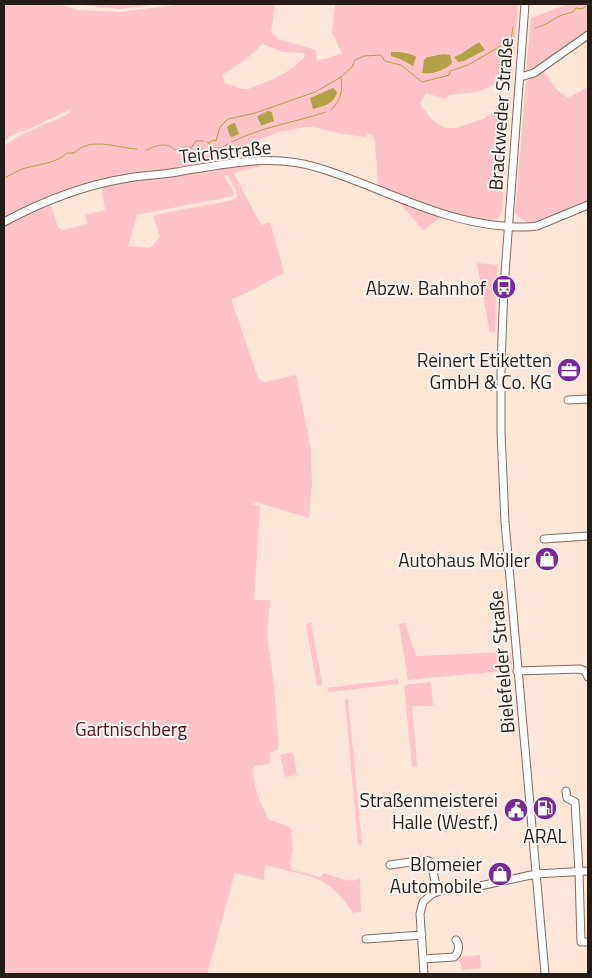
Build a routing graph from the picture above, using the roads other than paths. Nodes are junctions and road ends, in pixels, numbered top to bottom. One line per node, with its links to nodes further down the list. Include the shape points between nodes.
1 (525, 4): 3 (street, Brackweder Straße)
2 (588, 35): 3 (street, via 534,72)
3 (520, 76): 6 (street, Brackweder Straße)
4 (588, 205): 6 (street, Teichstraße, via 537,226)
5 (4, 222): 6 (street, Teichstraße, via 36,205 93,186 237,162 271,160 318,168 446,215)
6 (508, 227): 11 (street, Bielefelder Straße, via 501,338 501,432)
7 (588, 399): 8 (street)
8 (568, 400)
9 (588, 536): 10 (street)
10 (544, 539)
11 (517, 671): 12 (street, via 580,669 585,670); 17 (street, Bielefelder Straße)
12 (588, 677)
13 (566, 791): 16 (street, via 567,798 575,802)
14 (390, 865): 18 (street, via 430,861)
15 (588, 871): 16 (street)
16 (579, 872): 17 (street); 22 (street, via 580,942)
17 (536, 874): 18 (street); 25 (street, Bielefelder Straße)
18 (437, 891): 19 (street, via 427,897 421,908)
19 (422, 935): 20 (street); 23 (street)
20 (366, 939)
21 (456, 940): 23 (street, via 459,951 454,958)
22 (588, 942)
23 (423, 959): 24 (street)
24 (424, 974)
25 (545, 974)

